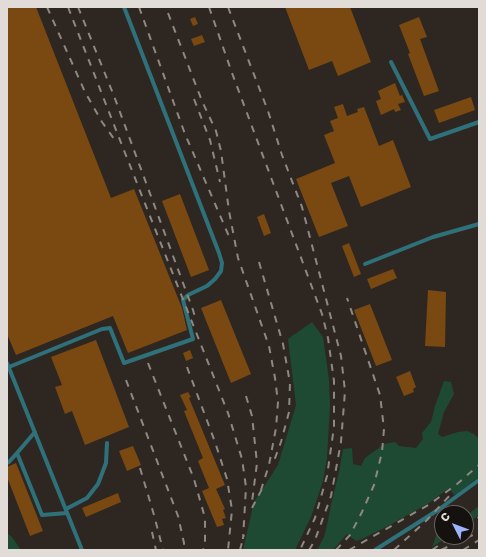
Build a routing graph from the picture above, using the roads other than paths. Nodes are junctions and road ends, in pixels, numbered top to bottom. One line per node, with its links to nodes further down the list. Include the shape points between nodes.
1 (124, 7): 6 (lane, via 220,253 220,271 207,286 183,300 193,339 124,363 110,328 102,329)
2 (391, 62): 3 (lane, via 430,139)
3 (479, 122)
4 (479, 224): 5 (lane, via 433,237)
5 (365, 264)
6 (8, 365): 7 (lane)
7 (35, 432): 9 (lane); 12 (lane)
8 (107, 443): 12 (lane, via 106,464 98,484 87,498)
9 (17, 453): 10 (lane); 12 (lane, via 42,515)
10 (7, 463)
11 (479, 480): 14 (lane)
12 (66, 511): 13 (lane)
13 (82, 550)
14 (375, 550)

